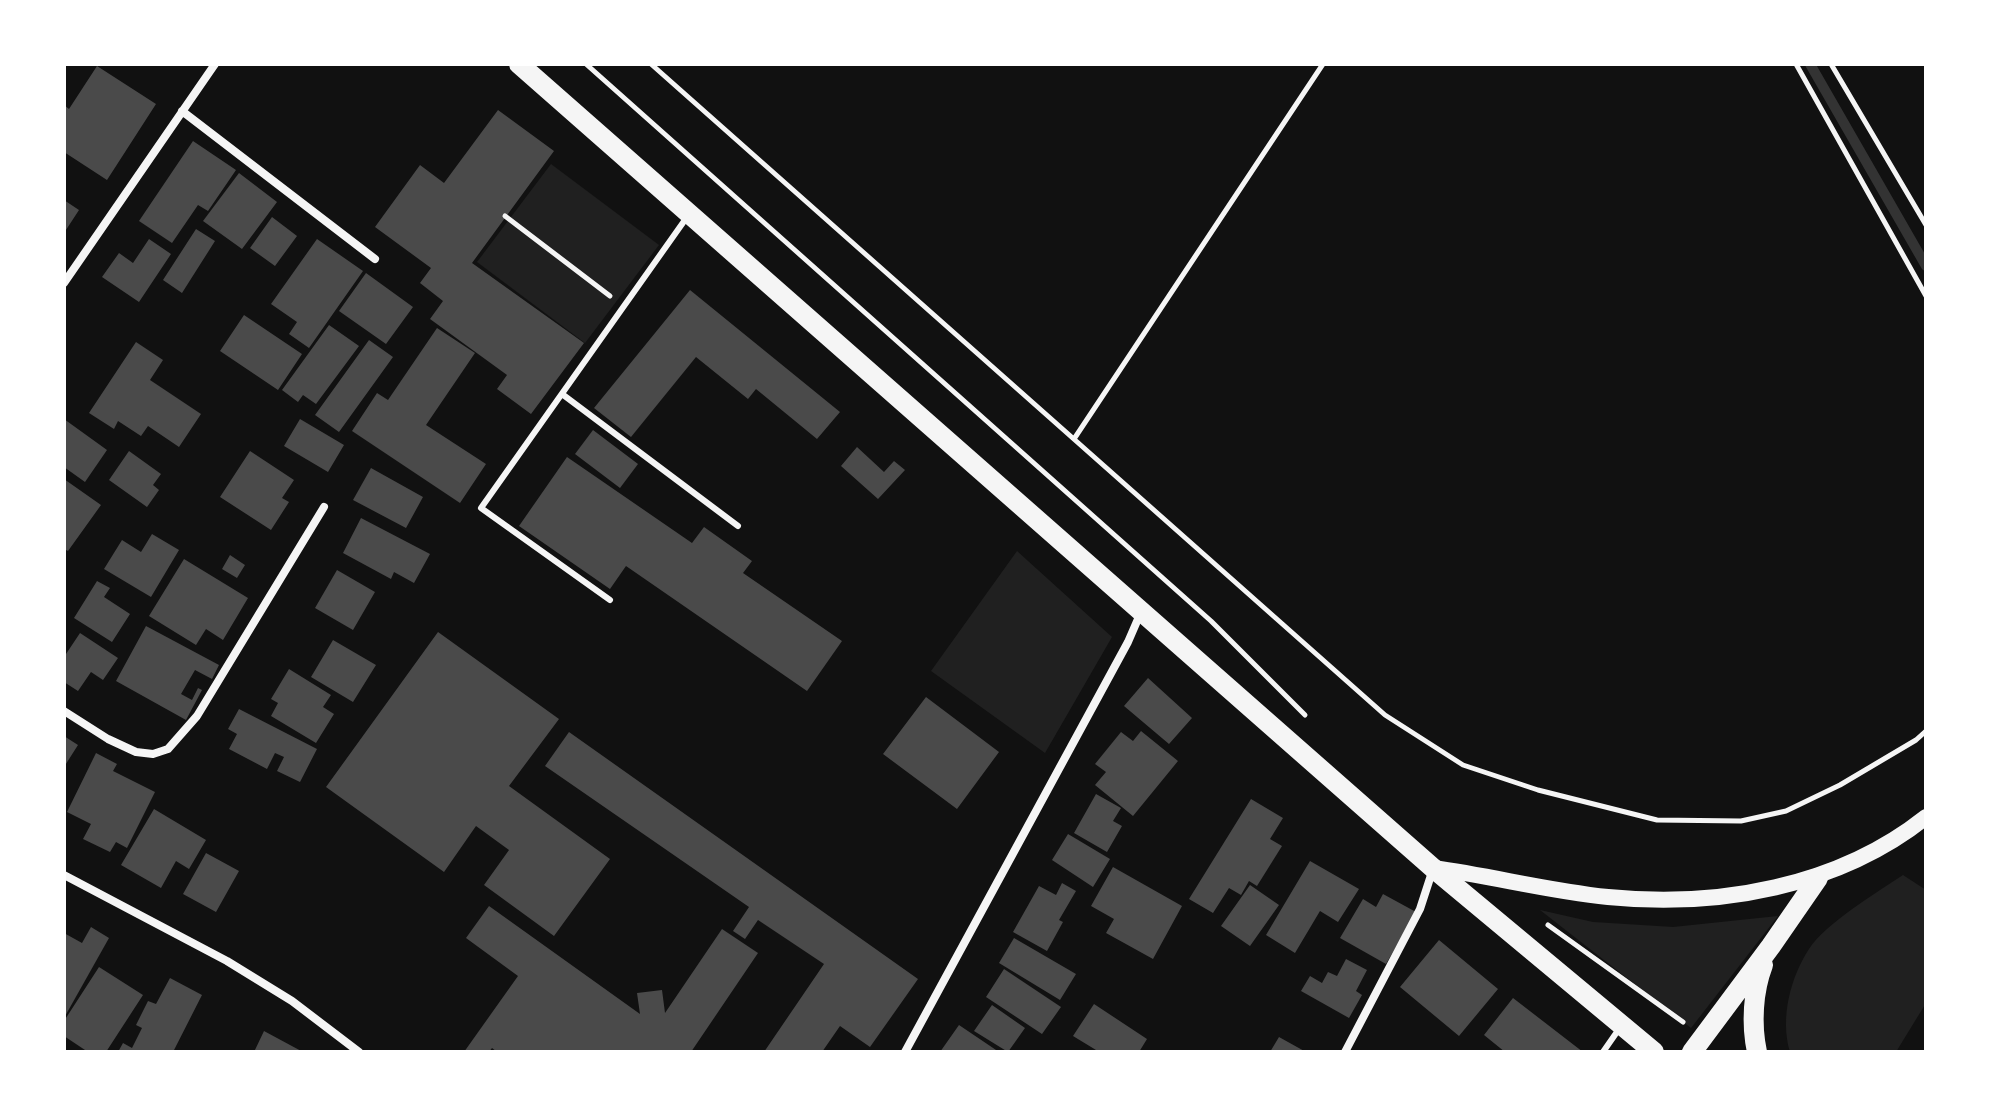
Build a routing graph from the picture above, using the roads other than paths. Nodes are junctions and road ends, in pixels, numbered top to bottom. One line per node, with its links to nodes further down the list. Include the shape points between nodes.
1 (215, 64): 3 (street)
2 (519, 64): 4 (main road)
3 (182, 111): 5 (street); 6 (street)
4 (689, 214): 7 (lane); 11 (main road)
5 (375, 259)
6 (64, 283)
7 (562, 394): 9 (lane); 10 (lane, via 481,508)
8 (324, 507): 12 (street, via 197,716 168,749 136,752)
9 (738, 526)
10 (610, 600)
11 (1141, 612): 14 (main road); 21 (street)
12 (64, 711)
13 (1926, 817): 16 (main road)
14 (1433, 868): 16 (main road, via 1562,891 1659,899 1713,897); 18 (main road); 22 (street, via 1420,909)
15 (64, 875): 20 (street, via 227,961 292,1001)
16 (1818, 878): 17 (main road)
17 (1771, 946): 19 (main road); 25 (main road, via 1755,998)
18 (1622, 1026): 23 (lane); 24 (main road)
19 (1698, 1044)
20 (352, 1050)
21 (905, 1052)
22 (1345, 1052)
23 (1603, 1052)
24 (1654, 1052)
25 (1757, 1052)

